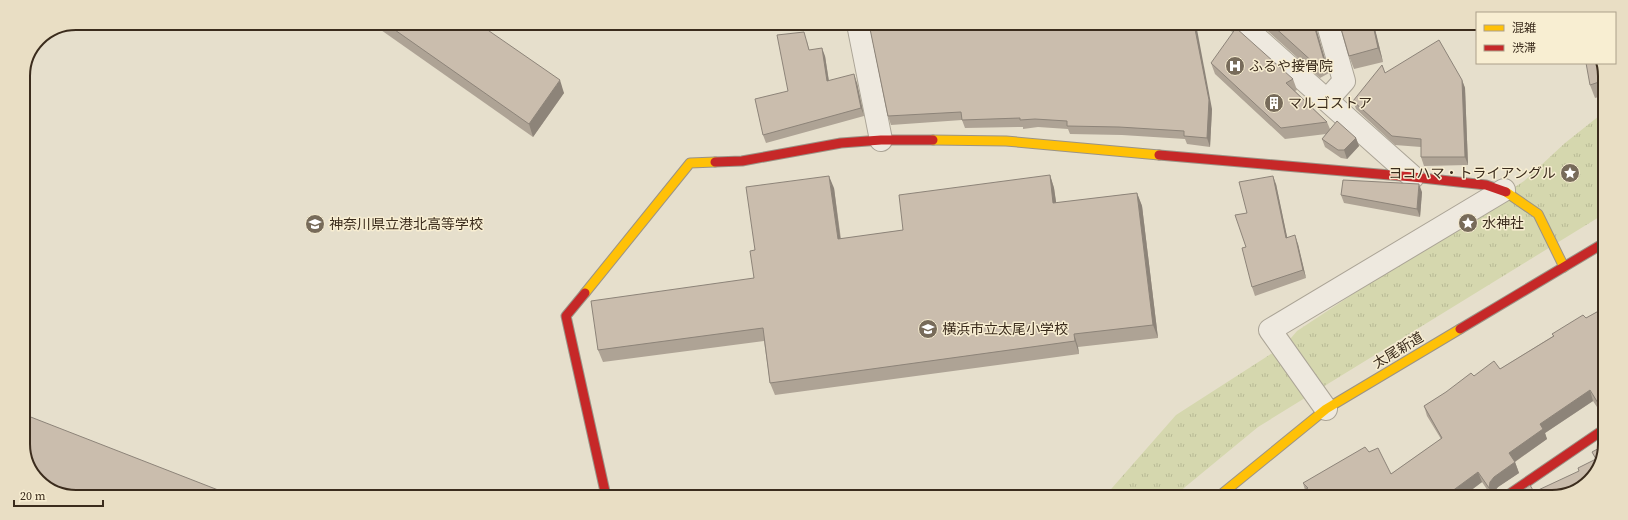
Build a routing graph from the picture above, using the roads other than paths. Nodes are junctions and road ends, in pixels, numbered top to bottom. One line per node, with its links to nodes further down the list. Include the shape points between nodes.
1 (859, 30): 5 (street)
2 (1250, 30): 4 (street)
3 (1329, 30): 4 (street, via 1344,81)
4 (1327, 100): 6 (street)
5 (881, 140): 6 (street, via 1006,142); 12 (street, via 841,143 742,160 690,163 566,316)
6 (1413, 176): 7 (street, via 1486,185)
7 (1504, 190): 9 (street, via 1538,214); 10 (street, via 1270,330)
8 (1598, 247): 9 (street, 太尾新道)
9 (1564, 267): 10 (street, 太尾新道)
10 (1326, 409): 13 (street, 太尾新道)
11 (1598, 433): 14 (street)
12 (605, 490)
13 (1227, 490)
14 (1515, 490)

